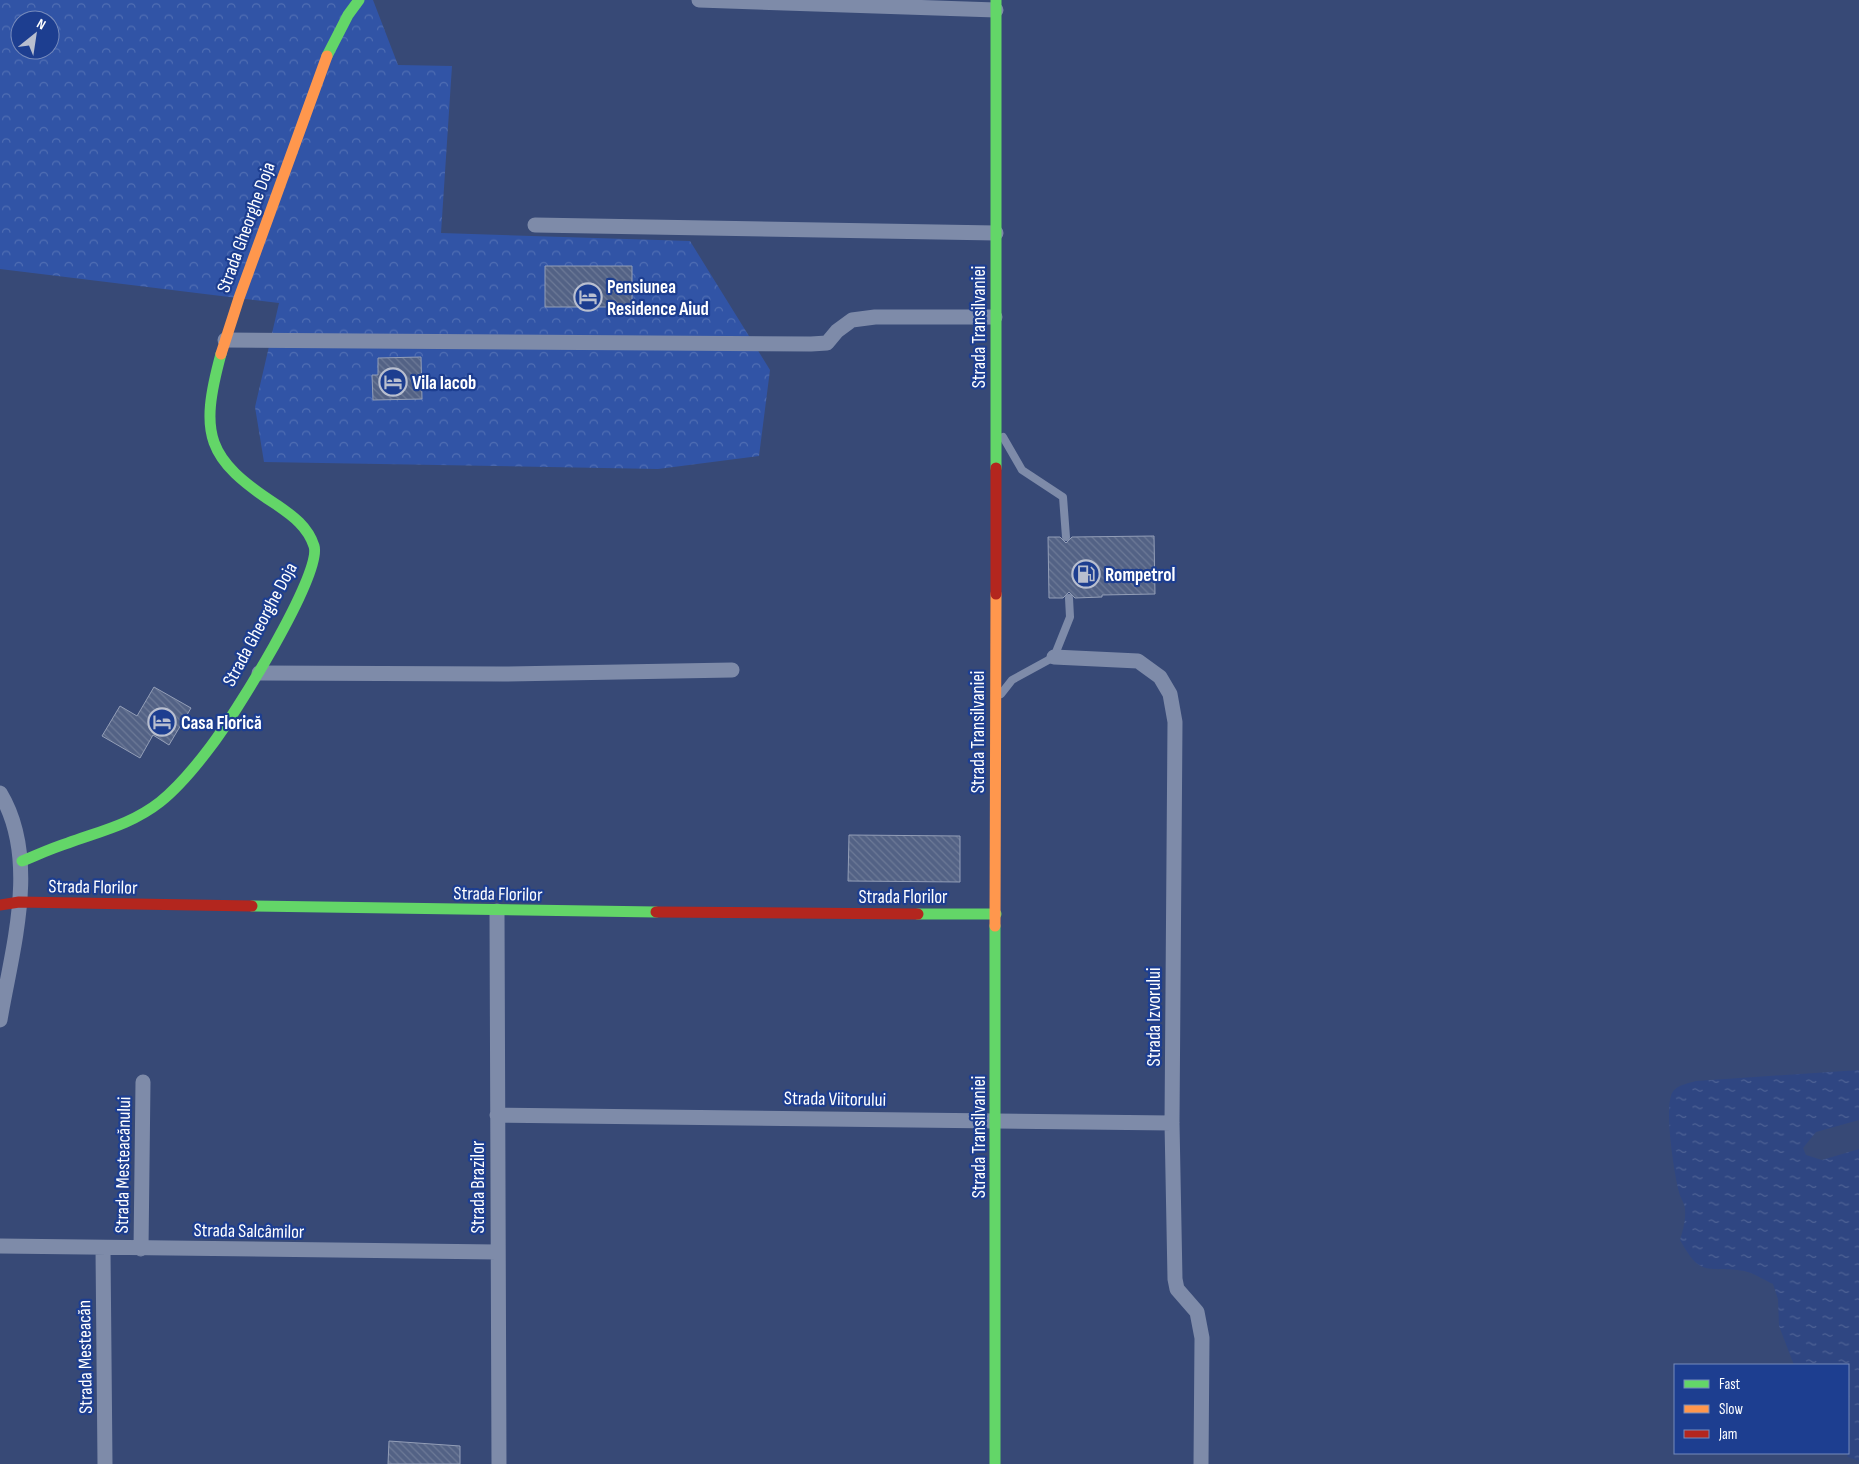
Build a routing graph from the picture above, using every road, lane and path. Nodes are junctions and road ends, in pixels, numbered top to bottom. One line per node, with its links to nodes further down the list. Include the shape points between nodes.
1 (359, 0): 7 (street, Strada Gheorghe Doja, via 351,8 327,55)
2 (699, 0): 3 (street)
3 (996, 5): 5 (street, Strada Transilvaniei)
4 (536, 225): 5 (street)
5 (996, 233): 6 (street, Strada Transilvaniei)
6 (995, 317): 7 (street, via 875,317 852,320 827,343 811,344); 8 (street, Strada Transilvaniei)
7 (225, 340): 13 (street, Strada Gheorghe Doja, via 208,412 210,433 219,459 243,482 305,526 315,548 315,561 309,577)
8 (995, 422): 9 (lane, via 1022,470 1064,497); 14 (street, Strada Transilvaniei)
9 (1066, 537)
10 (1069, 598): 11 (lane, via 1070,617)
11 (1054, 657): 14 (lane, via 1012,680); 25 (street, Strada Izvorului, via 1138,661 1160,677 1170,694 1175,722)
12 (732, 670): 13 (street, via 512,674)
13 (259, 673): 16 (street, Strada Gheorghe Doja, via 197,763 156,806 131,821)
14 (995, 702): 20 (street, Strada Transilvaniei)
15 (0, 793): 16 (street, via 10,810)
16 (22, 861): 17 (street)
17 (20, 902): 18 (street, Strada Florilor); 19 (street, Strada Florilor); 21 (street)
18 (0, 905)
19 (497, 911): 20 (street, Strada Florilor); 23 (street, Strada Brazilor)
20 (996, 914): 24 (street, Strada Transilvaniei)
21 (0, 1020)
22 (143, 1082): 28 (street, Strada Mesteacănului)
23 (497, 1115): 24 (street, Strada Viitorului); 29 (street, Strada Brazilor)
24 (996, 1120): 25 (street, Strada Viitorului); 32 (street, Strada Transilvaniei)
25 (1172, 1123): 33 (street, Strada Izvorului, via 1175,1279 1178,1289 1197,1312 1202,1338)
26 (0, 1246): 27 (street, Strada Salcâmilor)
27 (103, 1249): 28 (street, Strada Salcâmilor); 30 (street, Strada Mesteacăn)
28 (141, 1249): 29 (street, Strada Salcâmilor)
29 (497, 1252): 31 (street, Strada Brazilor)
30 (105, 1464)
31 (499, 1464)
32 (996, 1464)
33 (1201, 1464)

